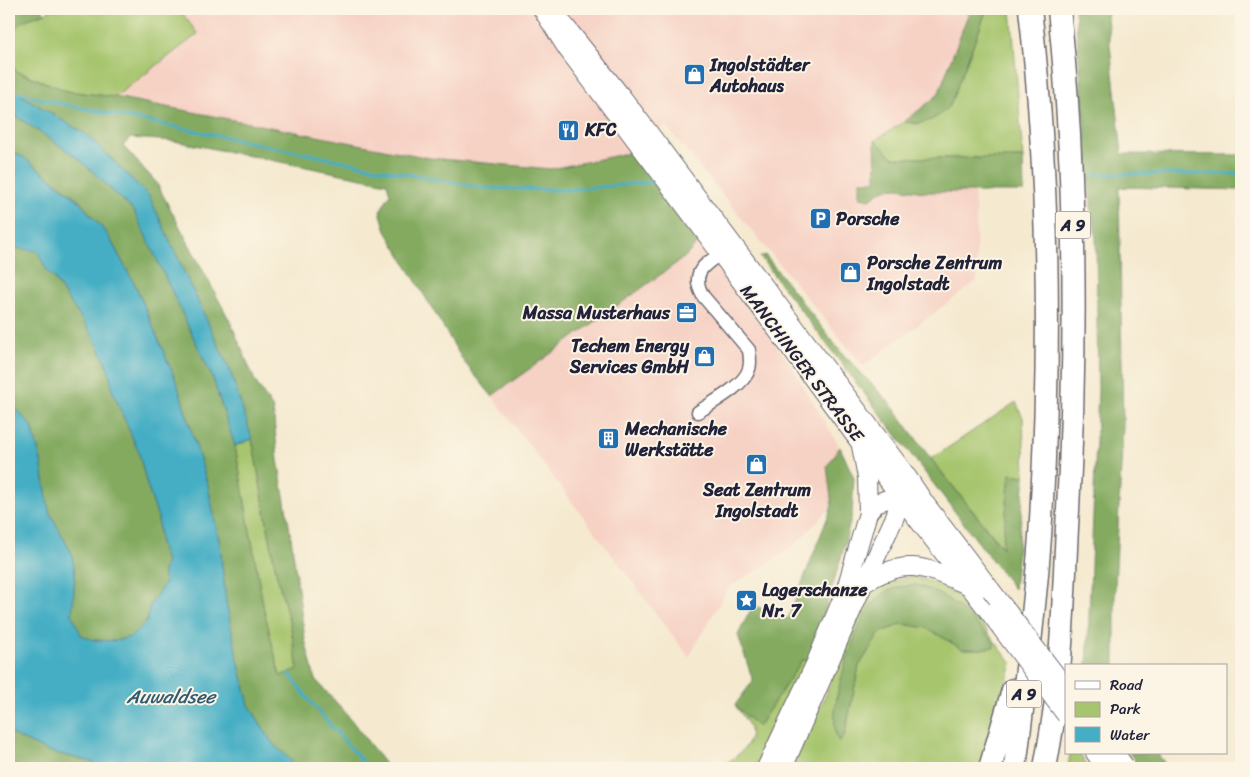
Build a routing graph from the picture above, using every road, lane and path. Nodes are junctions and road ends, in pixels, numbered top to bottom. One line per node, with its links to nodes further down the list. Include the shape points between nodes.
1 (542, 9): 5 (main road, MANCHINGER STRASSE, via 566,47)
2 (549, 9): 5 (main road, MANCHINGER STRASSE, via 617,90)
3 (1030, 9): 14 (highway, A 9, via 1042,145 1048,331 1045,444)
4 (1059, 9): 22 (highway, A 9, via 1070,144 1075,345 1061,629 1056,700)
5 (727, 249): 6 (street, via 702,267 698,286 749,350 751,360 742,381); 7 (main road, MANCHINGER STRASSE); 8 (main road, MANCHINGER STRASSE, via 786,316)
6 (698, 412)
7 (861, 443): 9 (main road, MANCHINGER STRASSE); 11 (main road, via 868,487)
8 (906, 475): 9 (main road); 10 (main road, MANCHINGER STRASSE)
9 (901, 498): 10 (main road); 11 (main road, via 880,501); 12 (main road); 13 (main road, MANCHINGER STRASSE)
10 (927, 506): 15 (main road, MANCHINGER STRASSE, bridge)
11 (868, 513): 18 (main road, via 844,592 816,662)
12 (863, 584): 13 (main road, via 882,573 915,566 935,571); 19 (main road)
13 (967, 586): 16 (main road, MANCHINGER STRASSE, bridge)
14 (1033, 619): 20 (highway); 21 (highway, A 9)
15 (1065, 687)
16 (1065, 714)
17 (1116, 754): 23 (main road)
18 (766, 768)
19 (783, 768)
20 (990, 768)
21 (1015, 768)
22 (1046, 768)
23 (1126, 768)

